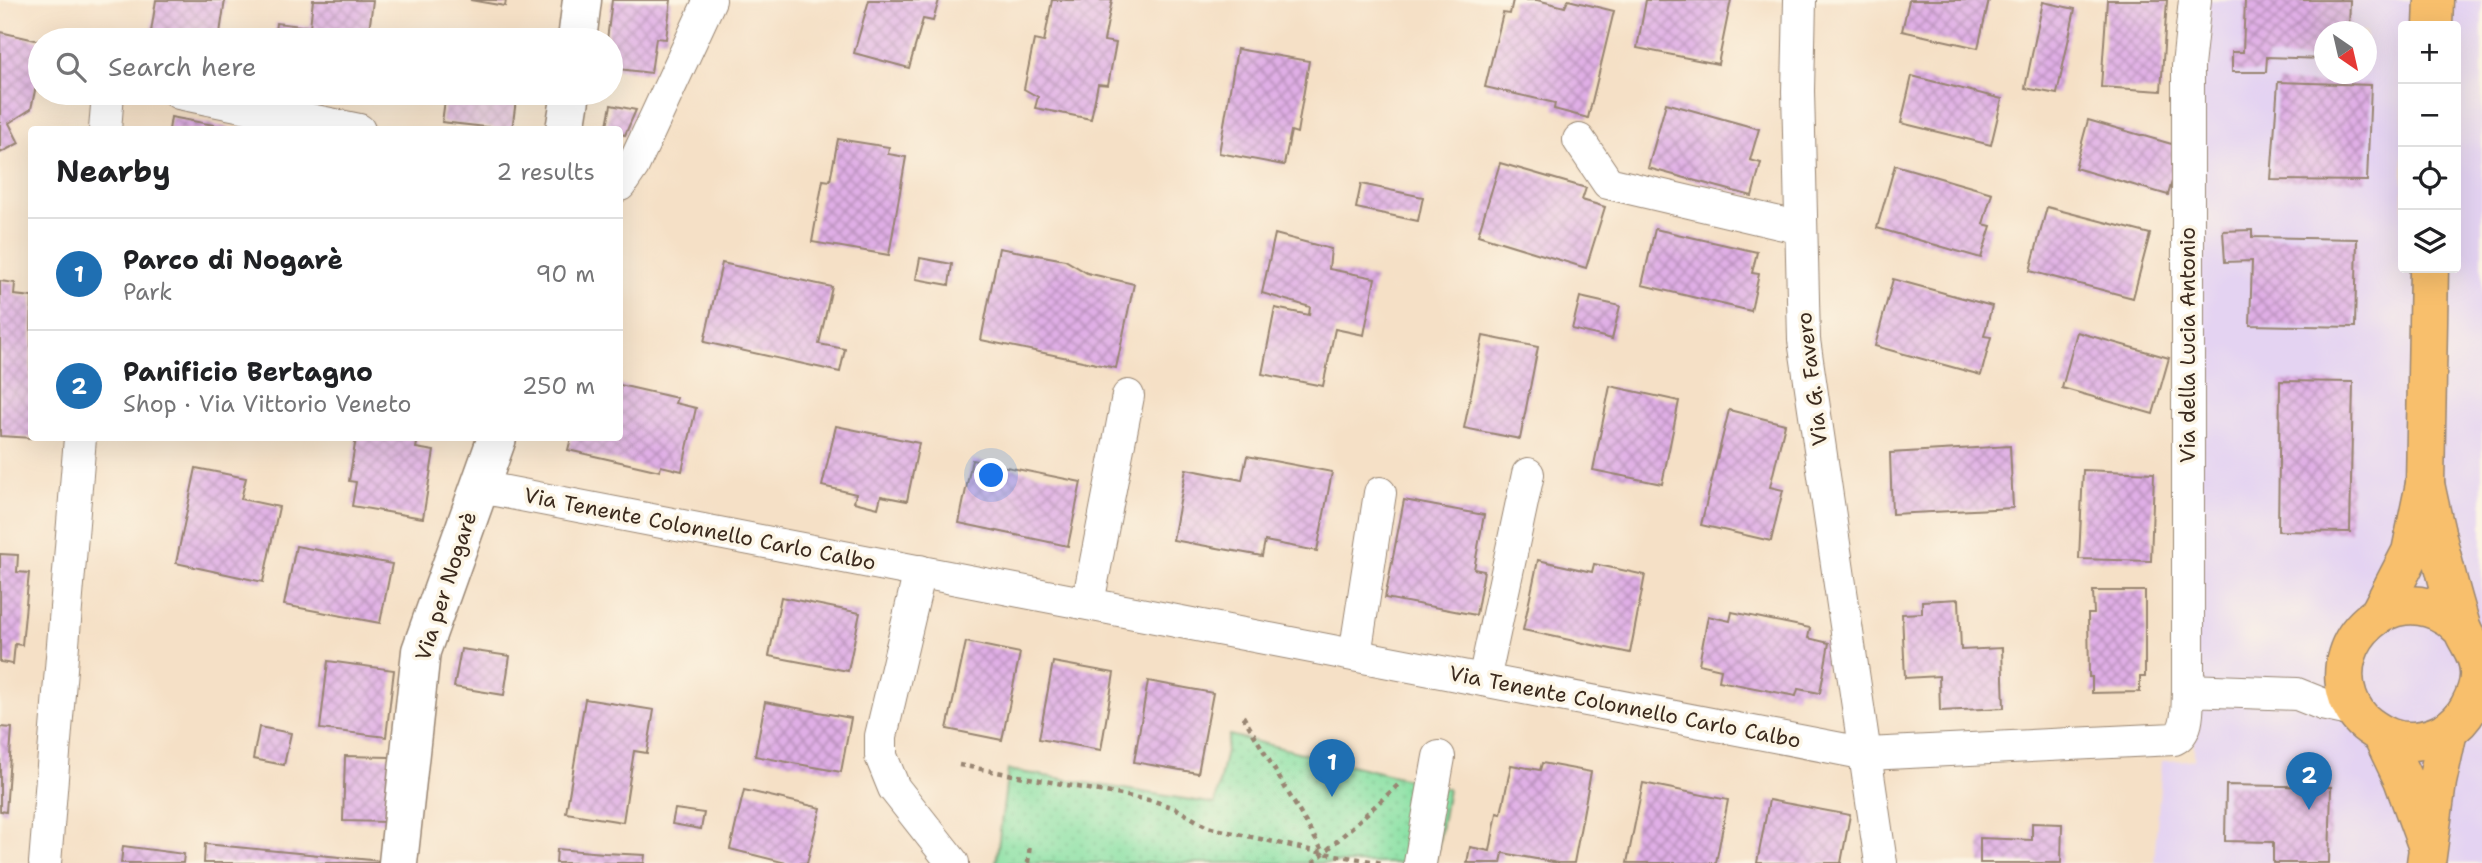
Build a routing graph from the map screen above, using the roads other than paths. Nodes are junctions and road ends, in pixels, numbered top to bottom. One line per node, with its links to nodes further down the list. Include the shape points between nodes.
1 (582, 0): 7 (street)
2 (710, 0): 15 (street)
3 (1800, 0): 16 (street, Via G. Favero)
4 (2195, 0): 32 (street, Via della Lucia Antonio, via 2188,66)
5 (2434, 0): 6 (main road)
6 (2433, 21)
7 (578, 28)
8 (107, 105): 11 (street)
9 (238, 105): 12 (street)
10 (569, 105): 13 (street)
11 (105, 126)
12 (340, 126)
13 (566, 126)
14 (1578, 140): 16 (street, via 1608,183)
15 (623, 181)
16 (1801, 228): 36 (street, Via G. Favero, via 1804,340)
17 (2429, 273): 22 (main road)
18 (1128, 396): 26 (street)
19 (80, 441): 39 (street)
20 (496, 441): 23 (street, Via per Nogarè)
21 (1528, 474): 31 (street)
22 (2425, 484): 27 (main road, via 2411,552); 28 (main road)
23 (480, 486): 25 (street, Via Tenente Colonnello Carlo Calbo); 40 (street, Via per Nogarè, via 421,651)
24 (1380, 493): 29 (street)
25 (920, 571): 26 (street, Via Tenente Colonnello Carlo Calbo); 41 (street, via 881,736 881,756 894,788)
26 (1088, 603): 29 (street, Via Tenente Colonnello Carlo Calbo)
27 (2379, 614): 28 (main road, via 2399,607 2421,607 2443,614); 30 (main road, via 2362,627)
28 (2461, 628): 35 (main road, via 2474,648 2480,671 2470,706)
29 (1355, 655): 31 (street, Via Tenente Colonnello Carlo Calbo)
30 (2344, 665): 33 (street); 34 (main road, via 2344,686)
31 (1484, 680): 36 (street, Via Tenente Colonnello Carlo Calbo)
32 (2188, 690): 33 (street); 36 (street, Via Tenente Colonnello Carlo Calbo, via 2185,727 2174,739)
33 (2297, 694): 34 (street)
34 (2369, 723): 35 (main road, via 2402,741 2426,740); 38 (main road, via 2403,779)
35 (2448, 731): 38 (main road)
36 (1867, 754): 43 (street, Via G. Favero)
37 (1439, 757): 42 (street)
38 (2427, 855)
39 (45, 863)
40 (398, 863)
41 (953, 863)
42 (1420, 863)
43 (1881, 863)

